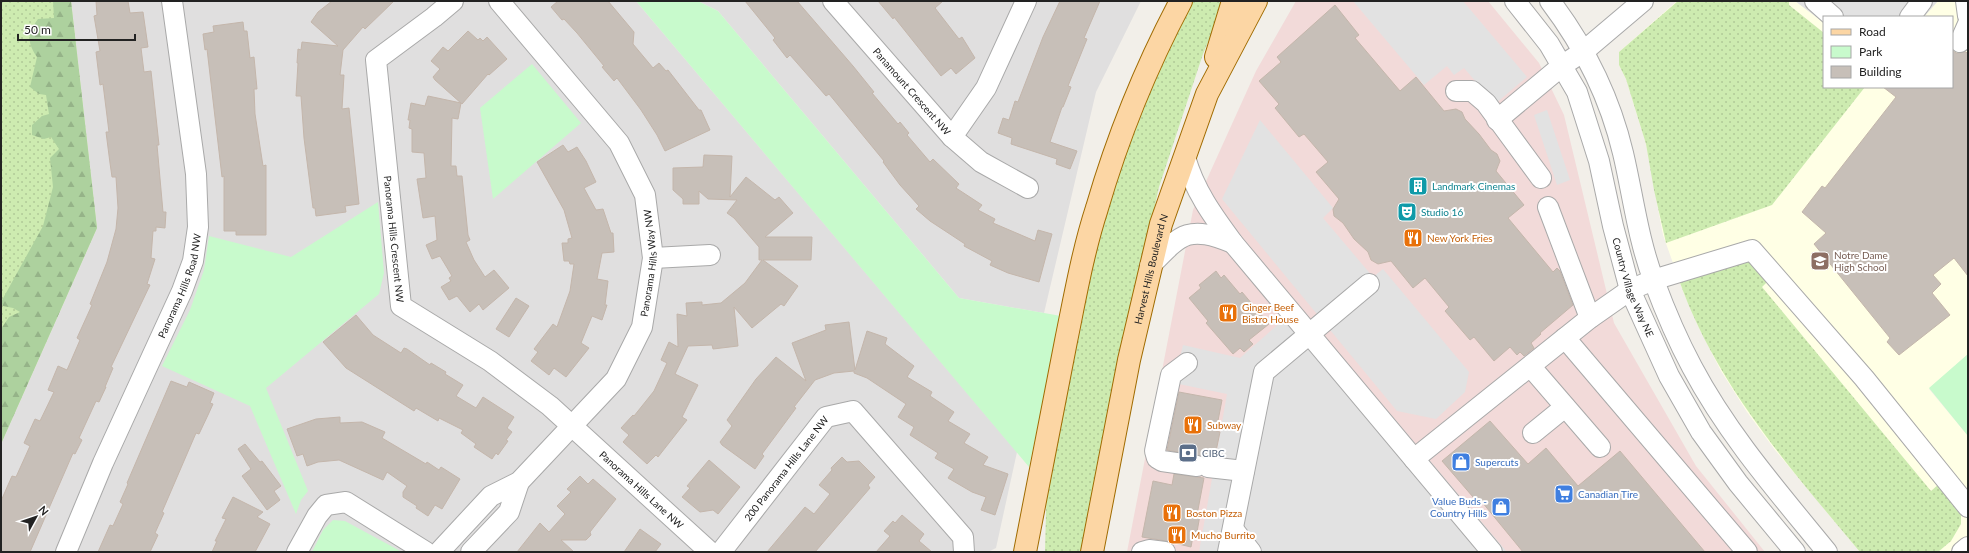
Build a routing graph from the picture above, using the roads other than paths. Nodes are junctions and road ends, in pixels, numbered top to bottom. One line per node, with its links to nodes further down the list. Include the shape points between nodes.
1 (172, 1): 53 (street, Panorama Hills Road NW, via 196,174 198,227 193,261)
2 (453, 1): 43 (street, Panorama Hills Crescent NW, via 376,60 401,306 490,361)
3 (499, 1): 32 (street, Panorama Hills Way NW, via 620,143 645,195)
4 (833, 1): 25 (street, Panamount Crescent NW)
5 (1026, 1): 25 (street, Panamount Crescent NW, via 986,88)
6 (1182, 1): 48 (main road, via 1141,84 1096,209 1074,299)
7 (1233, 1): 23 (main road, via 1219,42)
8 (1256, 1): 23 (main road, Harvest Hills Boulevard N)
9 (1515, 1): 21 (street, Country Village Way NE)
10 (1550, 1): 20 (street, Country Village Way NE)
11 (1644, 1): 20 (street)
12 (1815, 1): 15 (street)
13 (1922, 1): 16 (street)
14 (1966, 1): 17 (street)
15 (1832, 16)
16 (1911, 16)
17 (1968, 16)
18 (1968, 24): 19 (street)
19 (1960, 42)
20 (1584, 51): 21 (street); 34 (street, Country Village Way NE, via 1598,80 1623,152 1637,222)
21 (1563, 65): 24 (street); 36 (street, Country Village Way NE, via 1578,92 1587,120)
22 (1456, 91): 24 (street, via 1472,92 1486,103)
23 (1207, 94): 26 (main road, Harvest Hills Boulevard N)
24 (1497, 120): 27 (street)
25 (952, 137): 28 (street, via 981,162)
26 (1185, 157): 30 (street, via 1190,175 1206,205); 33 (main road, Harvest Hills Boulevard N, via 1161,224)
27 (1541, 178)
28 (1028, 188)
29 (1548, 207): 37 (street)
30 (1233, 243): 33 (street, via 1212,235 1188,234 1171,244); 38 (street)
31 (710, 255): 32 (street)
32 (653, 258): 43 (street, Panorama Hills Way NW, via 642,327 616,379)
33 (1150, 266): 63 (main road, Harvest Hills Boulevard N)
34 (1653, 280): 36 (street); 50 (street, via 1752,250 1864,378); 71 (street, Country Village Way NE, via 1692,367 1722,416 1755,465)
35 (1369, 284): 38 (street)
36 (1630, 290): 37 (street); 70 (street, Country Village Way NE, via 1669,376 1701,432 1738,483)
37 (1590, 318): 39 (street)
38 (1309, 334): 46 (street); 47 (street, via 1264,372)
39 (1565, 338): 41 (street); 69 (street)
40 (1187, 363): 47 (street, via 1171,375 1155,451 1157,458 1162,462)
41 (1531, 367): 42 (street); 46 (street)
42 (1564, 407): 44 (street); 45 (street)
43 (574, 425): 49 (street, Panorama Hills Way NW); 58 (street, Panorama Hills Lane NW)
44 (1533, 433)
45 (1600, 447)
46 (1414, 459): 68 (street)
47 (1244, 471): 51 (street)
48 (1039, 479): 61 (main road); 62 (main road)
49 (519, 482): 56 (street, Panorama Hills Way NW, via 491,496); 57 (street, Panorama Hills Way NW, via 509,512)
50 (1968, 508)
51 (1233, 529): 66 (street); 67 (street)
52 (1968, 547): 72 (street)
53 (66, 552)
54 (297, 552): 55 (street, via 326,505 346,502)
55 (426, 552)
56 (439, 552)
57 (471, 552)
58 (710, 552)
59 (721, 552): 60 (street, 200 Panorama Hills Lane NW, via 826,417 853,411 963,537)
60 (964, 552)
61 (1025, 552)
62 (1039, 552)
63 (1092, 552)
64 (1142, 552): 65 (street)
65 (1165, 552)
66 (1228, 552)
67 (1251, 552)
68 (1492, 552)
69 (1747, 552)
70 (1796, 552)
71 (1827, 552)
72 (1962, 552)

